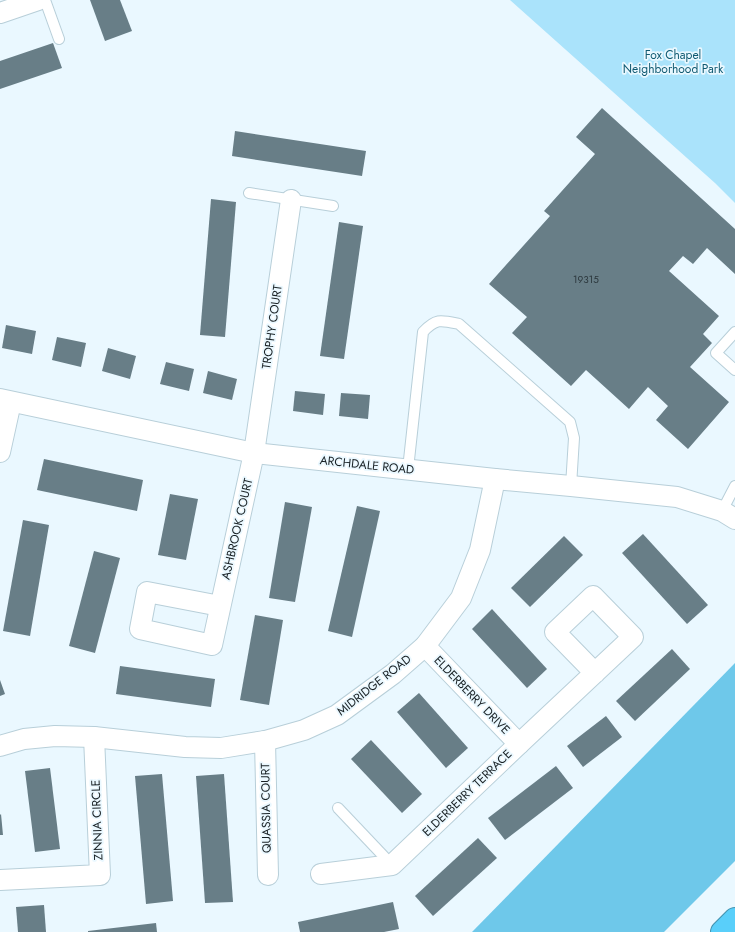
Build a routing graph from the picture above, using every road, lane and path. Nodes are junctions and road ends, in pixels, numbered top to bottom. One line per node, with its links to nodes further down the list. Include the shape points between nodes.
1 (38, 0): 3 (street)
2 (45, 0): 4 (lane)
3 (0, 13)
4 (59, 39)
5 (249, 193): 6 (lane)
6 (291, 200): 7 (lane); 12 (street, TROPHY COURT)
7 (333, 206)
8 (735, 332): 9 (lane, via 716,353)
9 (735, 370)
10 (6, 400): 11 (street); 12 (street, ARCHDALE ROAD)
11 (0, 452)
12 (254, 453): 13 (street, ARCHDALE ROAD); 18 (street, ASHBROOK COURT)
13 (408, 469): 14 (street, ARCHDALE ROAD); 15 (lane, via 423,332 431,324 443,320 459,324 570,422 574,438)
14 (495, 479): 15 (street, ARCHDALE ROAD); 19 (street, MIDRIDGE ROAD, via 480,550 460,598)
15 (571, 486): 17 (street, ARCHDALE ROAD, via 677,497)
16 (735, 486): 17 (lane)
17 (729, 515)
18 (220, 606)
19 (425, 646): 22 (street, MIDRIDGE ROAD, via 337,715 304,730); 23 (street, ELDERBERRY DRIVE)
20 (595, 673): 23 (street, ELDERBERRY TERRACE)
21 (94, 737): 22 (street, MIDRIDGE ROAD, via 185,748 221,748); 24 (street, MIDRIDGE ROAD, via 55,736 24,739); 29 (street, ZINNIA CIRCLE, via 100,875)
22 (265, 741): 28 (street, QUASSIA COURT)
23 (519, 744): 26 (street, ELDERBERRY TERRACE)
24 (0, 746)
25 (338, 808): 26 (lane)
26 (392, 865): 27 (street)
27 (321, 874)
28 (268, 875)
29 (0, 880)

